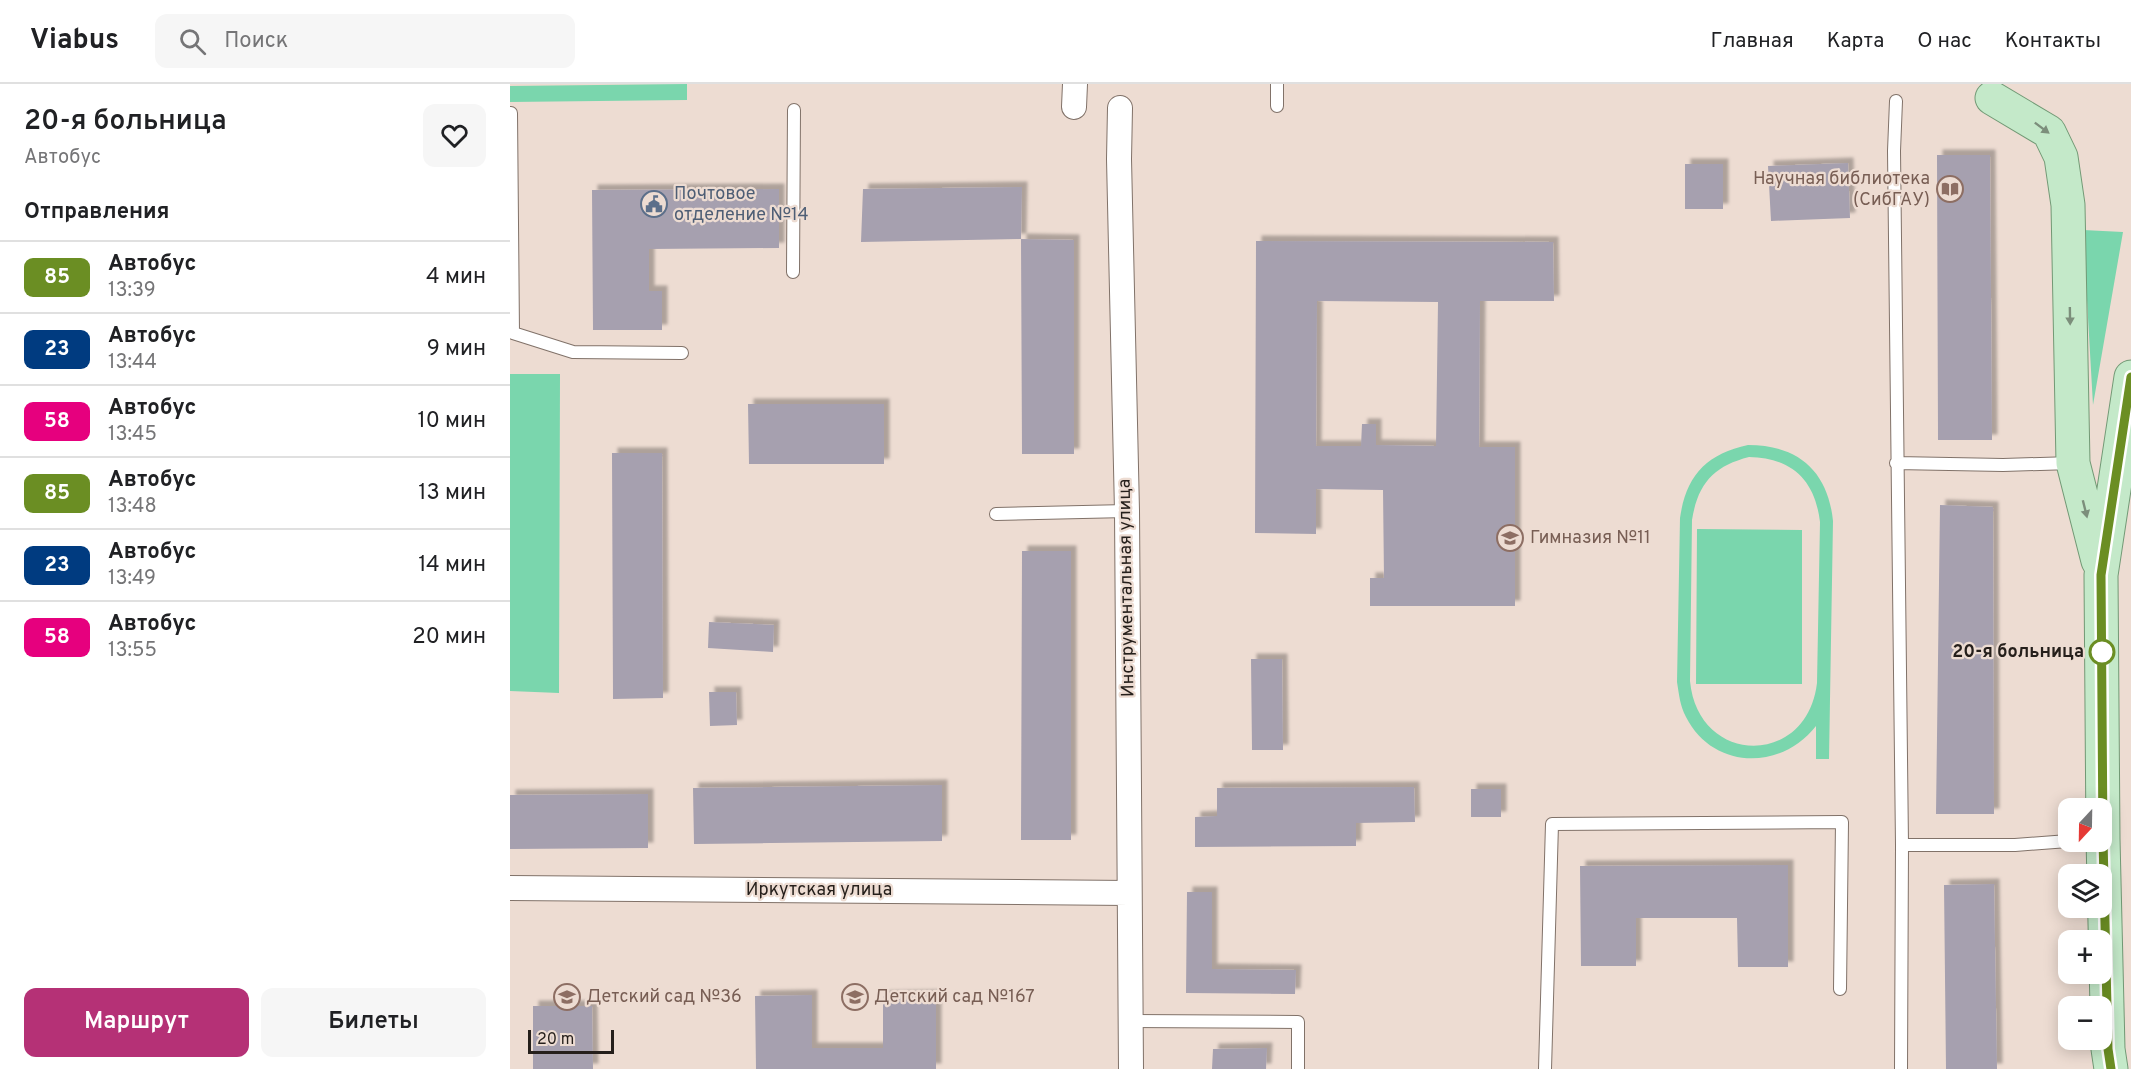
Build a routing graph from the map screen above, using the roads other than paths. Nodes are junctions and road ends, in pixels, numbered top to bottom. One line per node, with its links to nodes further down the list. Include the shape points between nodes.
1 (1277, 84): 4 (lane)
2 (1992, 91): 12 (main road, one-way to 12, via 2049,132 2061,157 2068,205)
3 (1896, 101): 11 (lane)
4 (1277, 106)
5 (1120, 108): 13 (street, Инструментальная улица)
6 (794, 110): 8 (lane)
7 (511, 113): 9 (lane, via 513,333 573,352)
8 (792, 272)
9 (682, 353)
10 (2131, 377): 15 (main road)
11 (1896, 463): 12 (lane); 18 (lane)
12 (2073, 463): 15 (main road, one-way to 15)
13 (1126, 511): 14 (lane); 21 (street, Инструментальная улица)
14 (996, 514)
15 (2101, 575): 16 (main road)
16 (2102, 798)
17 (2058, 842): 18 (lane)
18 (1902, 845): 28 (lane)
19 (2102, 852): 24 (main road)
20 (510, 888): 21 (street, Иркутская улица)
21 (1129, 893): 23 (street, Инструментальная улица)
22 (1840, 989): 27 (lane, via 1842,822 1552,824)
23 (1131, 1021): 25 (street, Инструментальная улица); 26 (lane, via 1298,1022)
24 (2108, 1062)
25 (1131, 1069)
26 (1298, 1069)
27 (1545, 1069)
28 (1901, 1069)

